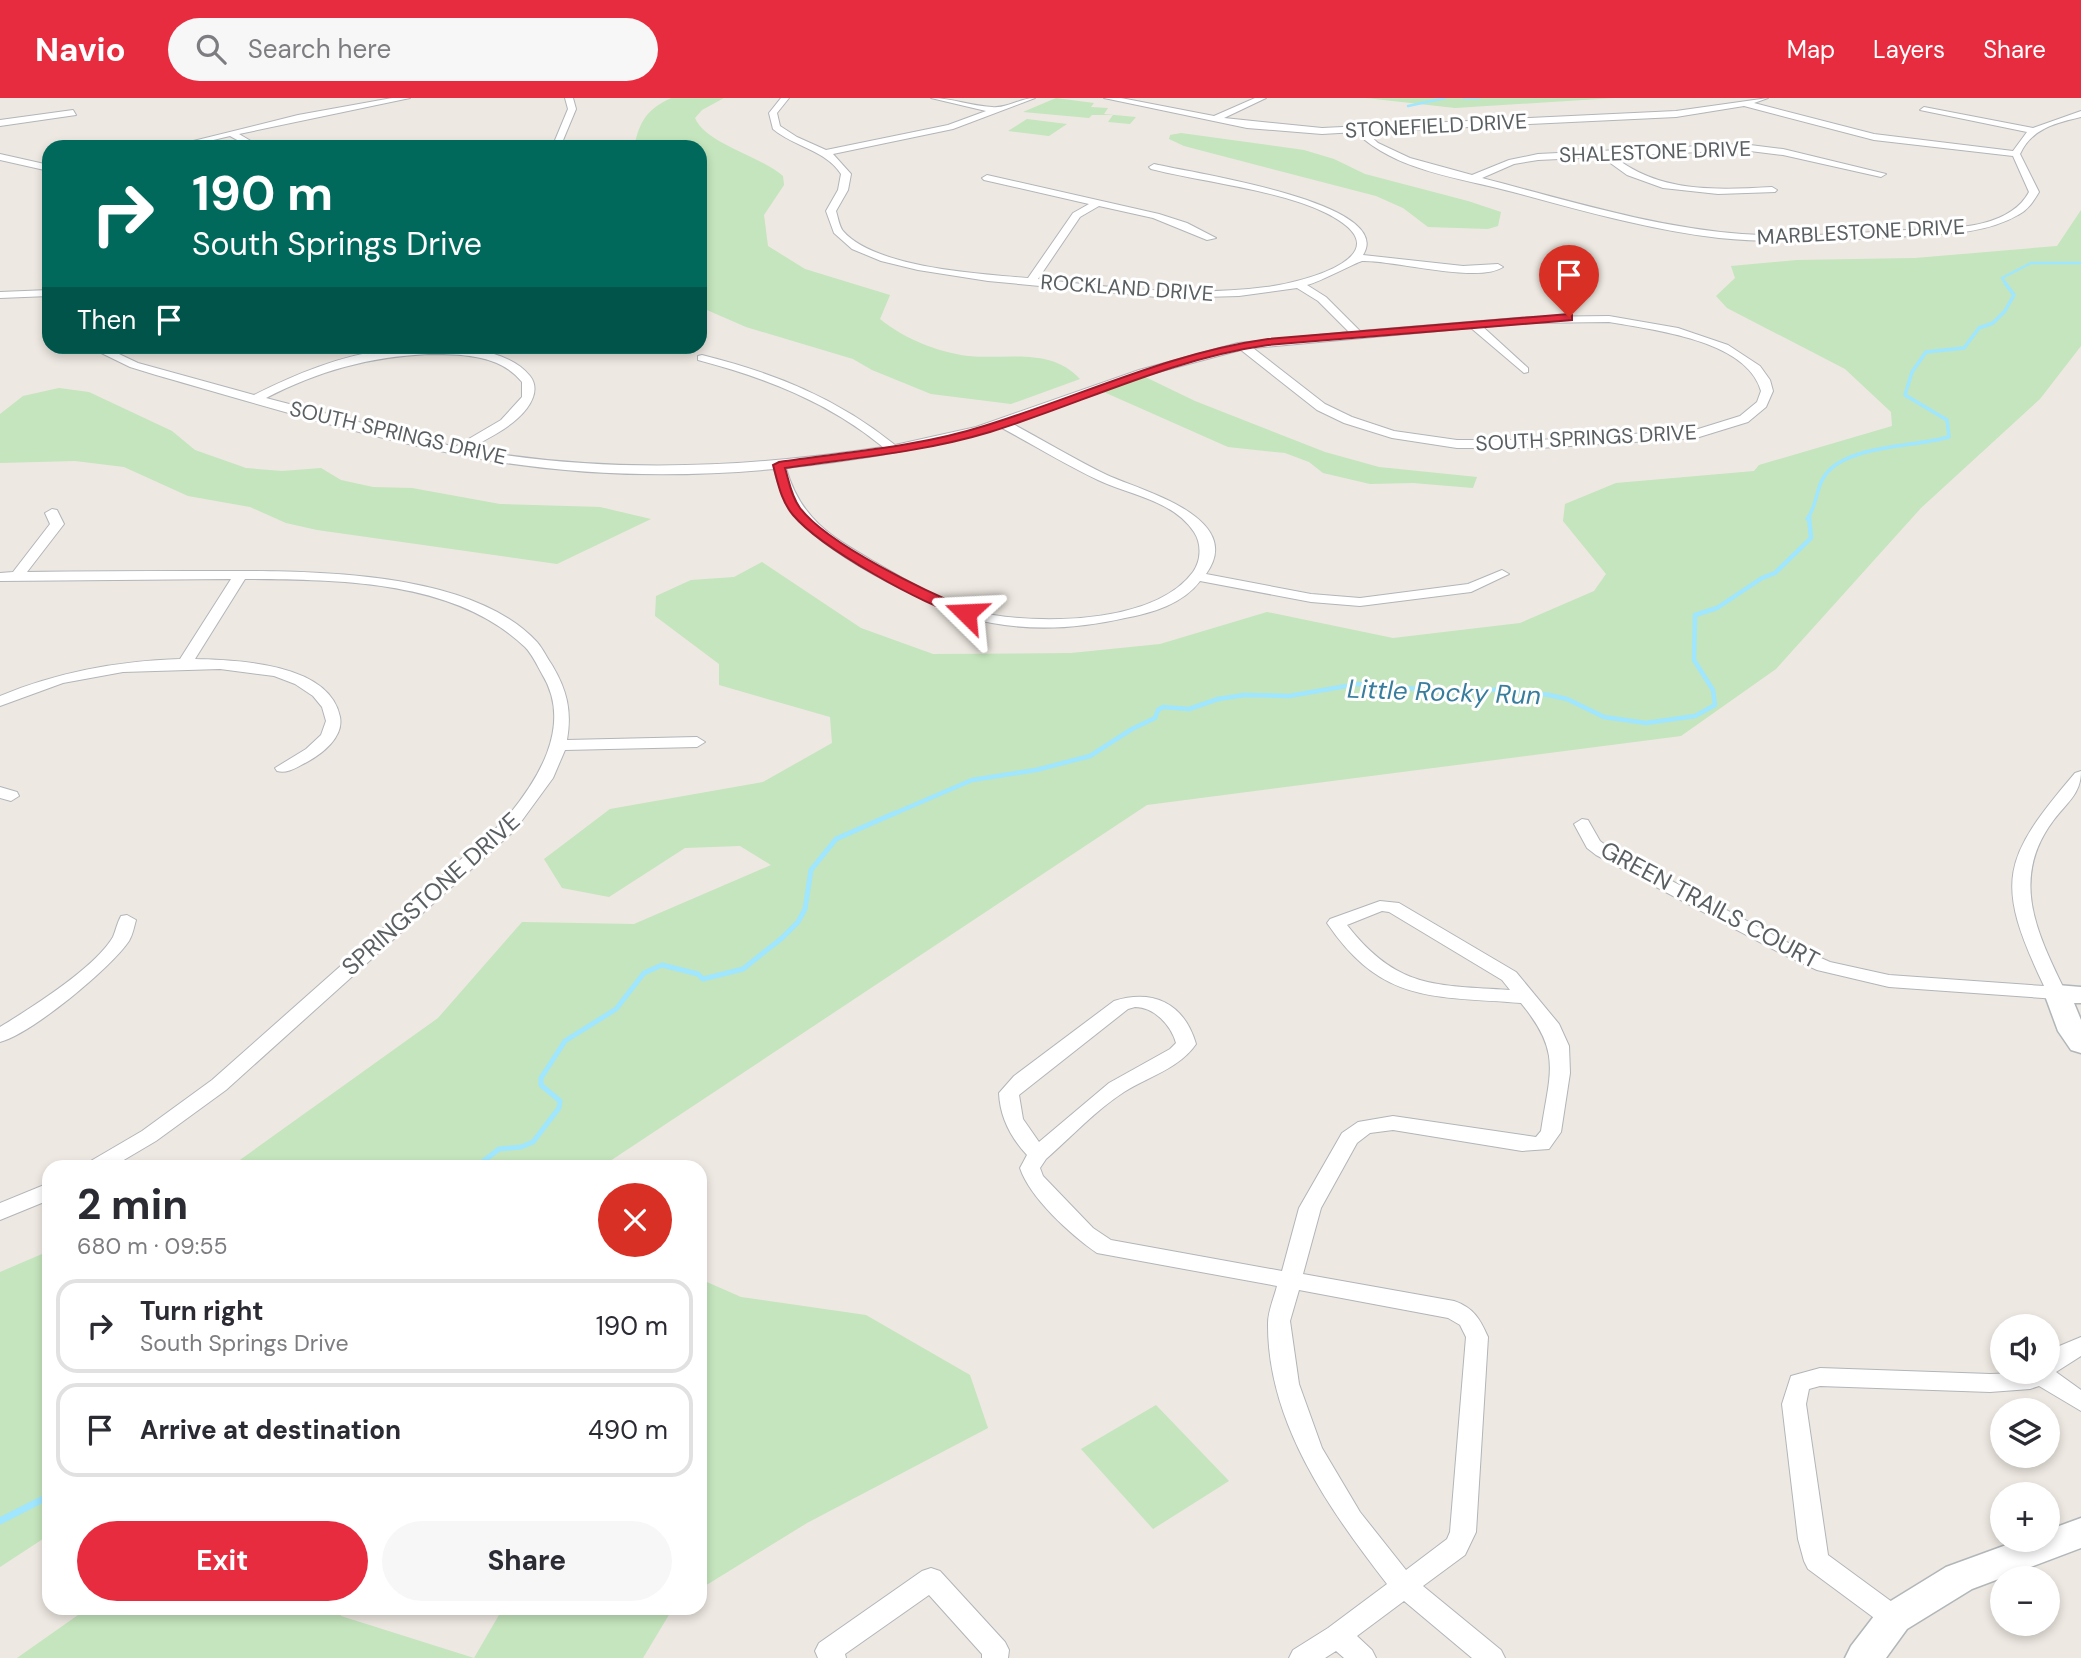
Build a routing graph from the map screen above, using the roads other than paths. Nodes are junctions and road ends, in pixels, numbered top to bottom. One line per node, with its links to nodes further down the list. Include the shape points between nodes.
1 (406, 98): 18 (street)
2 (569, 98): 21 (street, via 572,109)
3 (785, 98): 22 (street, via 773,113 776,127)
4 (935, 98): 11 (street)
5 (1031, 98): 11 (street)
6 (1108, 98): 14 (street, STONEFIELD DRIVE)
7 (1262, 98): 14 (street)
8 (1764, 98): 9 (street, STONEFIELD DRIVE)
9 (1746, 104): 16 (street, STONEFIELD DRIVE, via 1676,114); 24 (street, via 1874,137)
10 (1924, 110): 17 (street)
11 (997, 111): 22 (street, via 938,130)
12 (73, 113): 15 (street)
13 (2081, 114): 17 (street)
14 (1214, 119): 16 (street, STONEFIELD DRIVE, via 1284,129)
15 (0, 122)
16 (1360, 131): 30 (street, MARBLESTONE DRIVE, via 1396,155)
17 (2032, 131): 24 (street)
18 (233, 135): 19 (street); 20 (street)
19 (208, 140)
20 (243, 140)
21 (559, 140)
22 (826, 153): 36 (street, ROCKLAND DRIVE, via 846,174 830,217 850,243 916,267)
23 (1603, 153): 28 (street, SHALESTONE DRIVE, via 1758,148); 30 (street, SHALESTONE DRIVE, via 1528,158); 31 (street, via 1631,173 1666,185 1723,192)
24 (2016, 153): 30 (street, MARBLESTONE DRIVE, via 2034,192 2028,204 2012,215 1955,229 1819,238 1744,237 1671,228)
25 (0, 157): 26 (street)
26 (42, 166)
27 (1154, 167): 34 (street, via 1326,209 1358,232 1363,245)
28 (1881, 174)
29 (987, 178): 32 (street)
30 (1473, 178)
31 (1772, 190)
32 (1100, 202): 33 (street, via 1170,220); 36 (street, via 1076,215)
33 (1211, 238)
34 (1359, 258): 35 (street, via 1463,269); 37 (street, ROCKLAND DRIVE, via 1328,276)
35 (1498, 267)
36 (1031, 282): 37 (street, ROCKLAND DRIVE, via 1186,295)
37 (1299, 285): 41 (street, via 1322,299)
38 (42, 293): 39 (street)
39 (0, 295)
40 (1474, 325): 41 (street, SOUTH SPRINGS DRIVE); 42 (street, SOUTH SPRINGS DRIVE, via 1581,317 1678,331 1724,347 1750,363 1764,380 1765,398 1744,419 1696,434 1457,444 1392,434 1348,420 1321,407); 47 (street)
41 (1357, 334): 42 (street, SOUTH SPRINGS DRIVE)
42 (1241, 345): 49 (street, SOUTH SPRINGS DRIVE, via 1164,365)
43 (110, 354): 48 (street, SOUTH SPRINGS DRIVE)
44 (393, 354): 48 (street, via 317,370)
45 (475, 354): 51 (street, via 514,368 524,376 529,391 513,416)
46 (702, 358): 50 (street, via 767,376 817,397 853,417)
47 (1524, 370)
48 (255, 399): 51 (street, SOUTH SPRINGS DRIVE)
49 (1003, 424): 50 (street, SOUTH SPRINGS DRIVE); 57 (street, via 1188,517 1206,545)
50 (892, 449): 52 (street, SOUTH SPRINGS DRIVE)
51 (458, 450): 52 (street, SOUTH SPRINGS DRIVE, via 607,468)
52 (779, 465): 57 (street, via 797,513 824,537 925,596 966,613 1032,623 1101,619 1161,602)
53 (52, 513): 56 (street, via 57,524)
54 (1502, 574): 57 (street, via 1471,588 1360,602 1311,598)
55 (241, 575): 56 (street, SPRINGSTONE DRIVE); 58 (street); 61 (street, SPRINGSTONE DRIVE, via 371,580 435,594 491,616 521,637 551,673 561,705)
56 (9, 576)
57 (1199, 577)
58 (183, 666): 59 (street, via 92,672); 62 (street, via 269,670 299,679 321,694 333,713 331,735 307,758)
59 (0, 701)
60 (696, 742): 61 (street)
61 (560, 746): 71 (street, SPRINGSTONE DRIVE, via 540,788 509,826 219,1084)
62 (282, 768)
63 (2081, 776): 66 (street, via 2029,844 2019,886 2031,939)
64 (1582, 824): 66 (street, GREEN TRAILS COURT, via 1602,851 1824,966 1889,981)
65 (127, 920): 68 (street, via 122,937 108,956)
66 (2069, 994): 69 (street, via 2072,1031)
67 (1527, 997): 67 (street, via 1509,976 1393,907 1380,906 1336,923 1381,969 1400,981); 74 (street, via 1549,1024 1559,1046 1557,1099 1551,1132 1542,1144 1393,1123 1365,1127 1349,1138 1310,1208)
68 (0, 1036)
69 (2081, 1044)
70 (1038, 1154): 70 (street, via 1016,1125 1009,1093 1121,1004 1147,1001 1163,1010 1183,1033 1186,1044 1177,1054 1116,1088); 74 (street, via 1030,1168 1034,1179 1084,1234 1105,1247)
71 (108, 1160)
72 (42, 1194): 73 (street)
73 (0, 1212)
74 (1288, 1282): 81 (street, via 1279,1321 1287,1384 1311,1451 1351,1519); 81 (street, via 1454,1310 1468,1319 1477,1337 1463,1532 1457,1547)
75 (2081, 1346): 76 (street)
76 (2060, 1357)
77 (1990, 1382): 82 (street, via 1820,1377 1799,1383 1794,1404 1817,1561)
78 (2059, 1384): 79 (street)
79 (2081, 1402)
80 (2081, 1533): 82 (street, via 1959,1578)
81 (1404, 1586): 83 (street); 88 (street)
82 (1894, 1618): 89 (street)
83 (1337, 1636): 86 (street); 87 (street)
84 (834, 1658): 85 (street, via 828,1651 931,1579 996,1650)
85 (995, 1658)
86 (1302, 1658)
87 (1363, 1658)
88 (1493, 1658)
89 (1864, 1658)

